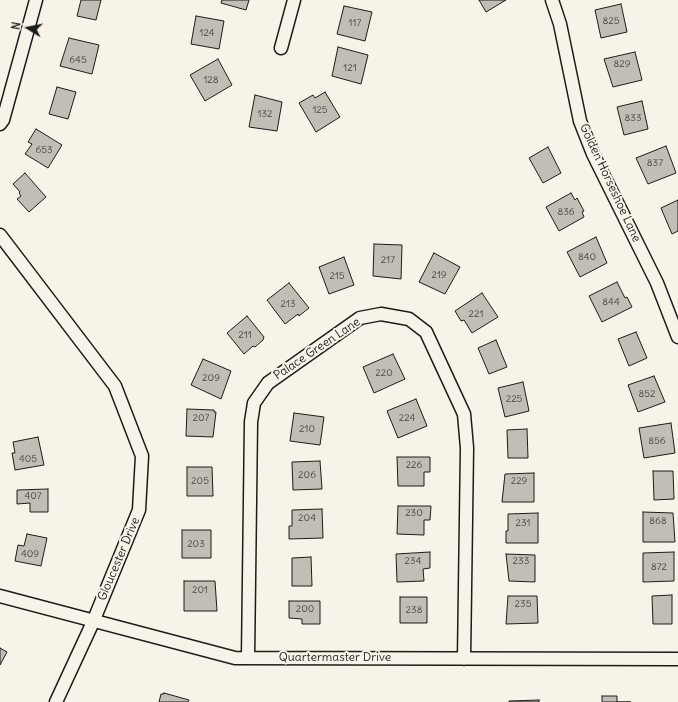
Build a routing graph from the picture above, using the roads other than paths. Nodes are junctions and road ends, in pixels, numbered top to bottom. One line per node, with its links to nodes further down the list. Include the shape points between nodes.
1 (36, 0): 5 (street)
2 (294, 0): 4 (street)
3 (552, 0): 7 (street, Golden Horseshoe Lane, via 560,24 580,121 593,154 658,283)
4 (281, 48)
5 (0, 124)
6 (0, 236): 9 (street, Gloucester Drive, via 115,386 142,456 139,510)
7 (678, 337)
8 (0, 596): 9 (street, Quartermaster Drive)
9 (93, 622): 10 (street, Quartermaster Drive, via 235,658); 13 (street, Gloucester Drive)
10 (248, 658): 11 (street, Quartermaster Drive); 11 (street, Palace Green Lane, via 251,422 254,403 268,383 360,318 381,314 409,318 426,332 464,414 467,448)
11 (464, 659): 12 (street, Quartermaster Drive)
12 (678, 659)
13 (56, 702)

